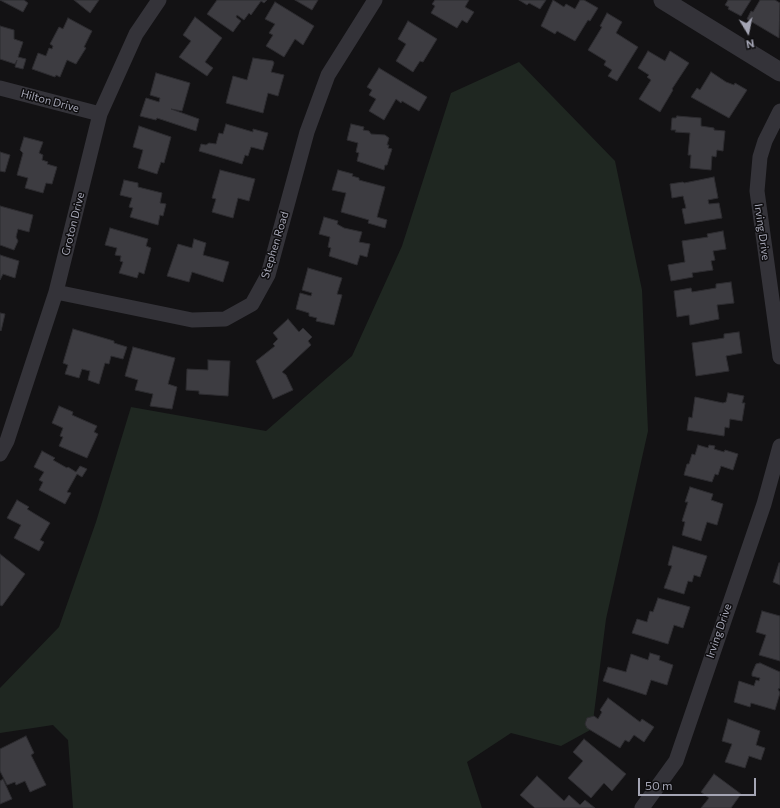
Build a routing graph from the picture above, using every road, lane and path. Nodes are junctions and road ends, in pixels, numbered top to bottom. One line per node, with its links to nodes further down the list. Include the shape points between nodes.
1 (159, 0): 7 (street, Groton Drive, via 136,34)
2 (374, 0): 8 (street, Stephen Road, via 328,75 307,132 268,275 252,304 225,319 192,320)
3 (663, 0): 4 (street)
4 (780, 72)
5 (0, 88): 7 (street, Hilton Drive)
6 (780, 111): 9 (street, Irving Drive, via 760,157 757,191)
7 (100, 114): 8 (street, Groton Drive)
8 (56, 292): 11 (street, Groton Drive, via 7,441)
9 (780, 357)
10 (780, 446): 12 (street, Irving Drive, via 764,504 676,761)
11 (0, 454)
12 (642, 808)

